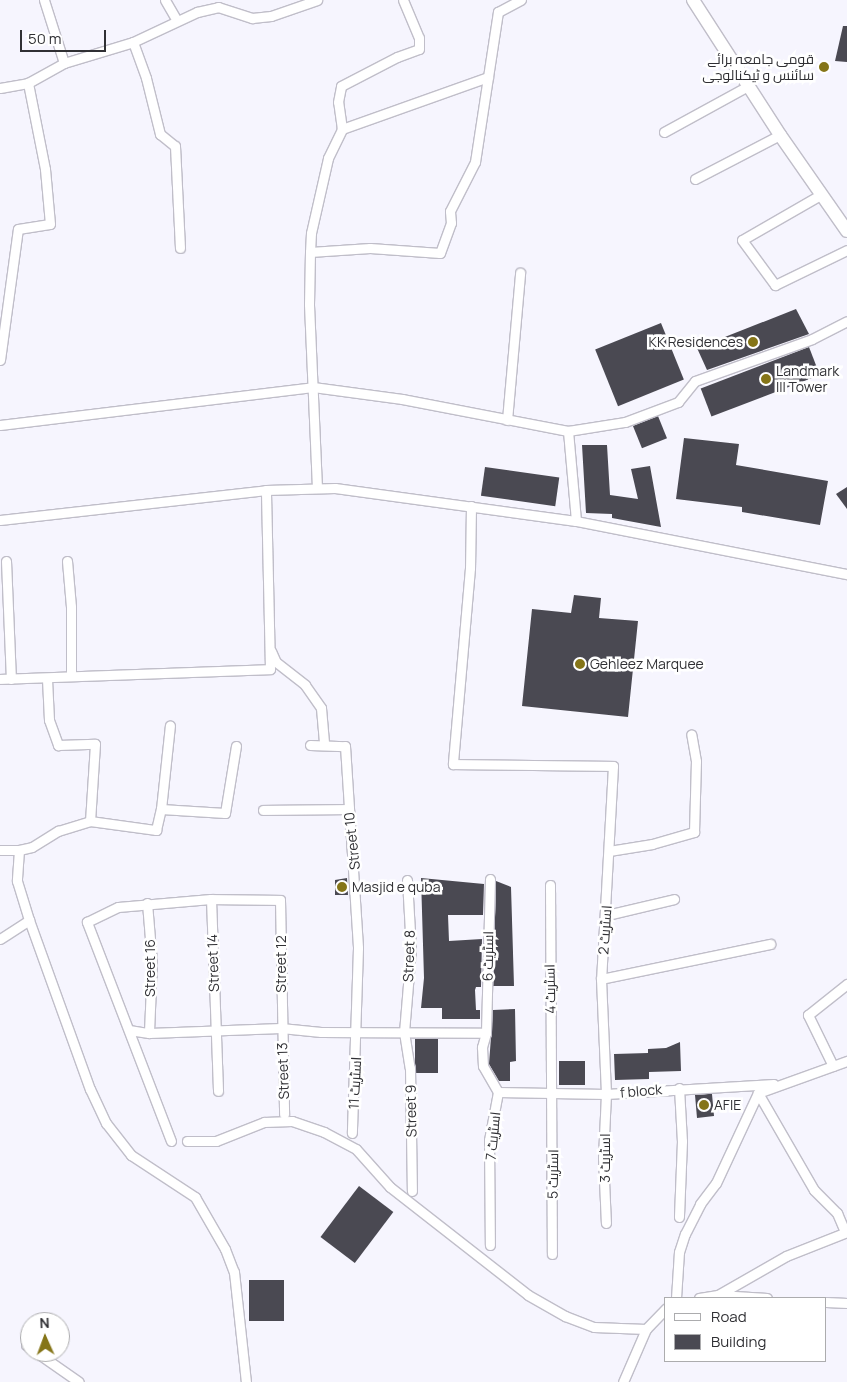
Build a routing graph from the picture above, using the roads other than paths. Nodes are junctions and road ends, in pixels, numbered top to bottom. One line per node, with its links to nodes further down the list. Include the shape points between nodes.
1 (44, 0): 9 (street)
2 (165, 0): 7 (street)
3 (317, 0): 7 (street, via 271,16 252,18 218,7)
4 (403, 0): 14 (street, via 419,38 419,49 341,86 338,102)
5 (520, 0): 10 (street, via 498,12)
6 (693, 0): 12 (main road)
7 (176, 20): 8 (street)
8 (133, 42): 9 (street); 20 (street, via 160,134 175,146)
9 (64, 63): 11 (street)
10 (488, 77): 14 (street); 22 (street, via 475,162 450,211 451,223 440,253 370,248)
11 (28, 83): 13 (street); 25 (street, via 45,169 50,224 18,229)
12 (748, 86): 15 (street); 16 (main road)
13 (0, 88)
14 (342, 129): 22 (street, via 328,158 311,233)
15 (664, 132)
16 (780, 135): 17 (street); 18 (main road)
17 (695, 179)
18 (822, 194): 19 (main road); 21 (street, via 742,240 775,284)
19 (847, 231)
20 (180, 248)
21 (847, 250)
22 (310, 252): 26 (street)
23 (520, 273): 27 (street)
24 (847, 321): 29 (street, via 812,339 695,381 678,402 624,422)
25 (0, 360)
26 (312, 388): 27 (street, via 402,399); 28 (street); 30 (street)
27 (507, 420): 29 (street)
28 (0, 425)
29 (568, 431): 34 (street)
30 (317, 488): 31 (street); 32 (street)
31 (266, 490): 33 (street); 38 (street)
32 (471, 506): 34 (street); 54 (street, اسٹریٹ 2, via 470,568 453,764 613,766)
33 (0, 520)
34 (576, 521): 37 (street)
35 (6, 561): 41 (street)
36 (67, 561): 39 (street)
37 (847, 574)
38 (269, 645): 39 (street, via 270,669 266,672); 46 (street, via 276,662 305,685 322,708)
39 (71, 675): 42 (street)
40 (0, 679): 41 (street)
41 (11, 679): 42 (street)
42 (47, 679): 51 (street, via 48,720 58,745 95,744)
43 (170, 725): 48 (street)
44 (691, 734): 54 (street, via 696,761 694,832 652,844)
45 (310, 745): 46 (street, Street 10)
46 (324, 745): 49 (street, Street 10, via 346,746)
47 (236, 746): 48 (street, via 225,813)
48 (161, 809): 51 (street, via 156,830)
49 (349, 809): 50 (street); 70 (street, Street 10, via 356,881)
50 (264, 810)
51 (90, 822): 53 (street, via 58,831 32,847)
52 (0, 850): 53 (street)
53 (19, 850): 62 (street, via 17,881)
54 (609, 851): 61 (street, اسٹریٹ 2)
55 (490, 879): 73 (street, اسٹریٹ 6)
56 (407, 880): 71 (street, Street 8, via 411,950)
57 (550, 884): 81 (street, اسٹریٹ 4)
58 (211, 899): 60 (street); 67 (street, Street 14); 68 (street, Street 12, via 280,900)
59 (674, 899): 61 (street)
60 (148, 903): 69 (street, via 118,906 87,922); 72 (street, Street 16, via 152,963)
61 (607, 915): 65 (street, اسٹریٹ 2)
62 (29, 920): 63 (street); 103 (street, via 90,1089 106,1123 131,1155 195,1197 225,1249 234,1272)
63 (0, 939)
64 (770, 944): 65 (street)
65 (601, 979): 82 (street, اسٹریٹ 2)
66 (847, 984): 75 (street, via 808,1016)
67 (215, 1028): 68 (street); 72 (street); 78 (street, Street 14)
68 (282, 1028): 70 (street); 83 (street, Street 13)
69 (129, 1030): 72 (street); 85 (street)
70 (357, 1032): 71 (street); 84 (street, اسٹریٹ 11)
71 (404, 1032): 73 (street); 87 (street, Street 9, via 410,1068)
72 (149, 1033)
73 (486, 1033): 79 (street, اسٹریٹ 7, via 482,1047 483,1066)
74 (847, 1061): 75 (street)
75 (833, 1066): 76 (street)
76 (785, 1084): 77 (street, f block); 80 (street)
77 (679, 1088): 82 (street, f block); 88 (street, via 682,1141)
78 (218, 1091)
79 (498, 1092): 81 (street, f block); 91 (street, اسٹریٹ 7, via 489,1140)
80 (758, 1092): 90 (street, via 814,1190 837,1213); 94 (street, via 716,1183 700,1204 685,1234 679,1252)
81 (553, 1094): 82 (street, f block); 92 (street, اسٹریٹ 5)
82 (606, 1094): 89 (street, اسٹریٹ 3, via 603,1158)
83 (284, 1114)
84 (352, 1133)
85 (171, 1141)
86 (187, 1141): 100 (street, via 216,1141 273,1122 292,1121 324,1132 356,1149 390,1187 528,1295 564,1316 594,1327)
87 (412, 1191)
88 (679, 1216)
89 (606, 1223)
90 (846, 1232): 93 (street, via 786,1256)
91 (490, 1245)
92 (552, 1254)
93 (718, 1295): 95 (street); 96 (street)
94 (676, 1297)
95 (705, 1297)
96 (751, 1297)
97 (827, 1302): 98 (street)
98 (847, 1303)
99 (664, 1310): 100 (street)
100 (646, 1329): 104 (street)
101 (50, 1362): 102 (street)
102 (78, 1382)
103 (246, 1382)
104 (623, 1382)

